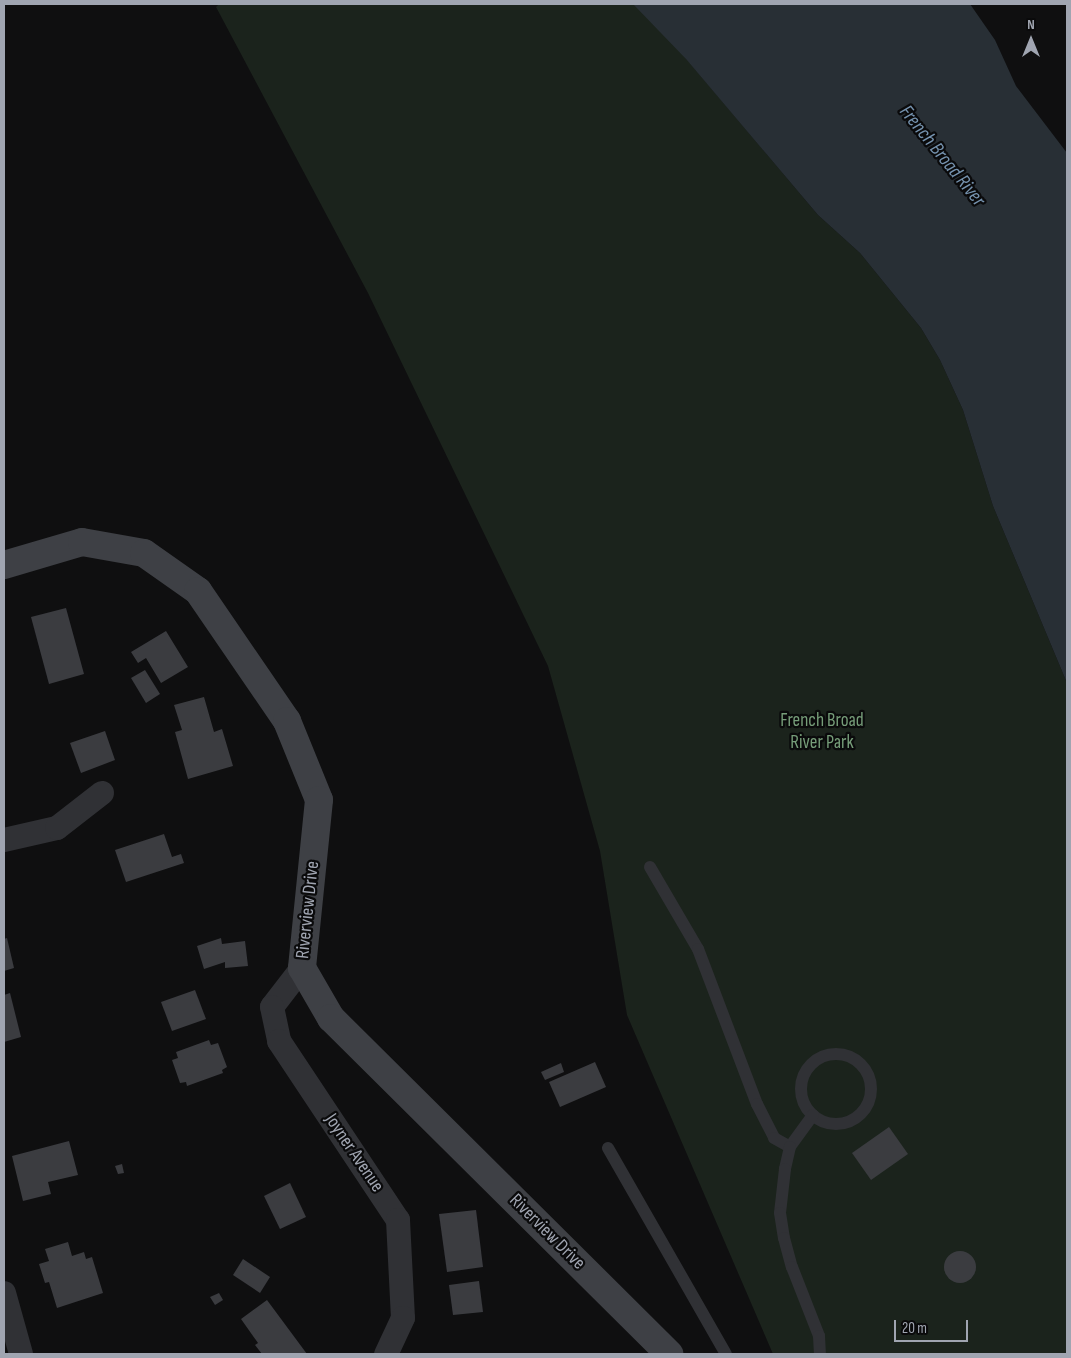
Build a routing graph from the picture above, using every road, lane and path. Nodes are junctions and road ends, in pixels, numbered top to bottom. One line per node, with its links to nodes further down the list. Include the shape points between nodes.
1 (4, 565): 5 (street, Riverview Drive, via 82,542 144,553 198,591 287,721 318,800)
2 (102, 793): 3 (street, via 57,828)
3 (4, 840)
4 (650, 867): 7 (lane, via 698,949 757,1104 774,1138)
5 (302, 968): 11 (street, Joyner Avenue, via 272,1007 279,1041 398,1220 403,1318); 12 (street, Riverview Drive, via 331,1018)
6 (813, 1115): 6 (lane, via 805,1107 801,1091 804,1074 811,1065 825,1056 842,1054 862,1065 869,1075 870,1099 857,1118 834,1124); 7 (lane)
7 (790, 1147): 14 (lane, via 780,1213 792,1267 819,1336)
8 (608, 1148): 13 (lane)
9 (4, 1293): 10 (street)
10 (21, 1354)
11 (386, 1354)
12 (669, 1354)
13 (726, 1354)
14 (820, 1354)

